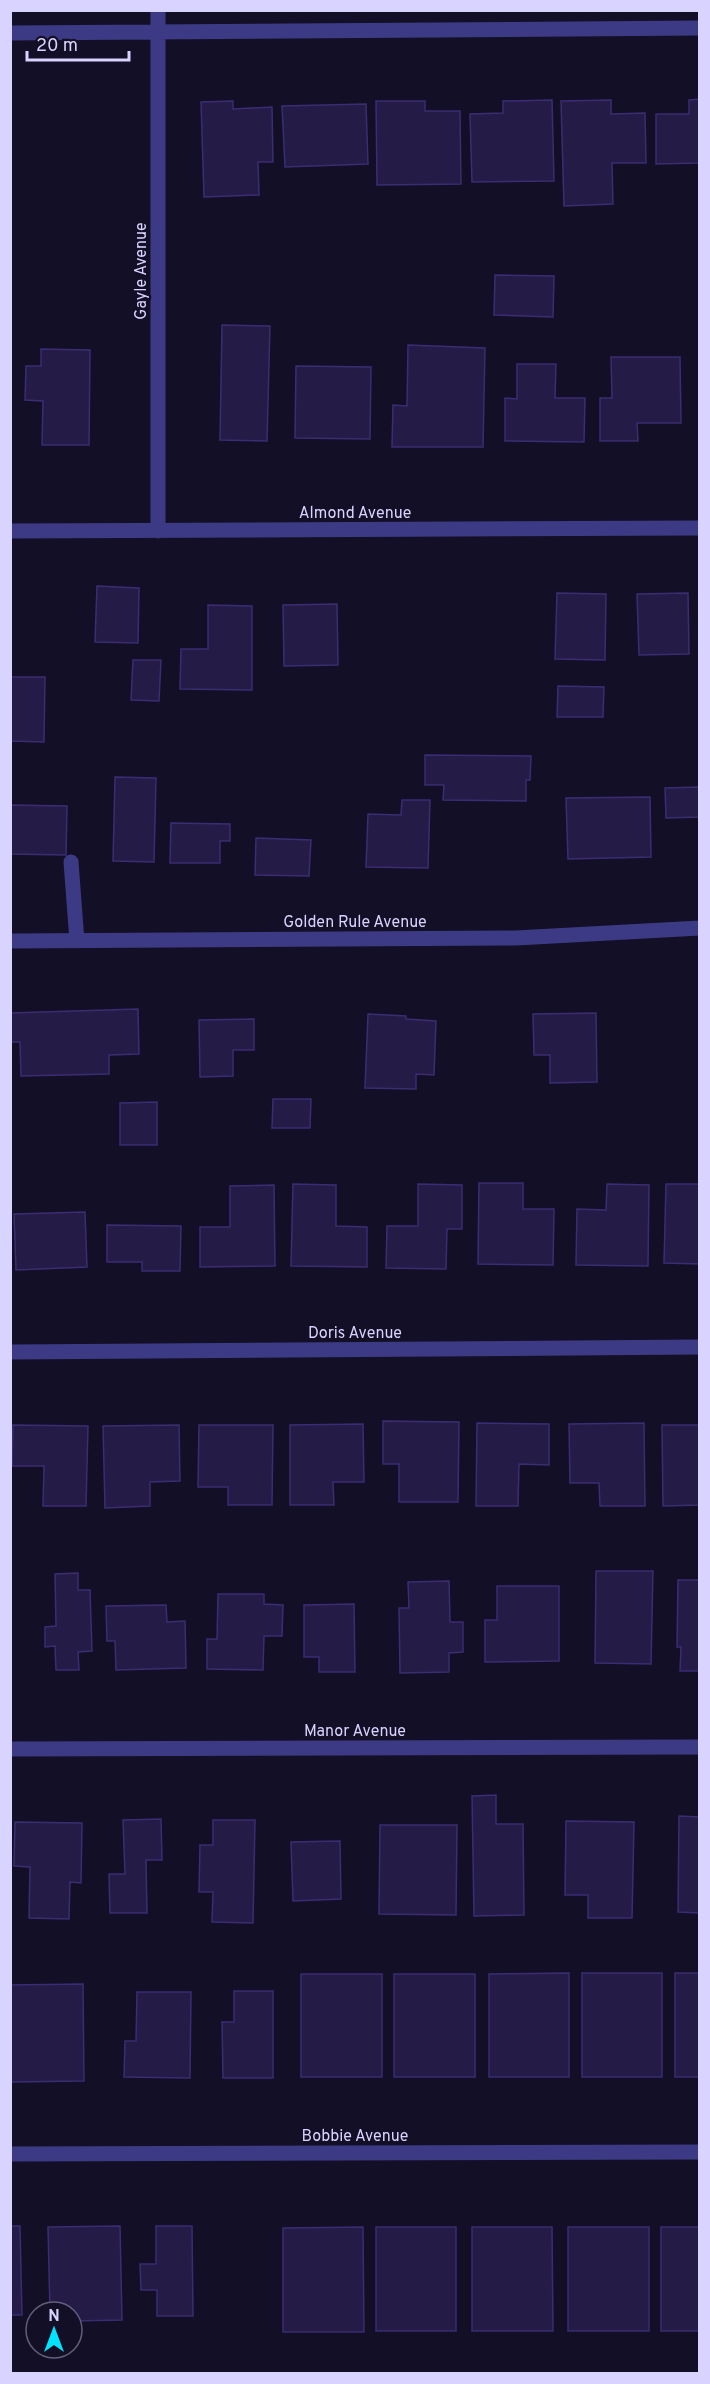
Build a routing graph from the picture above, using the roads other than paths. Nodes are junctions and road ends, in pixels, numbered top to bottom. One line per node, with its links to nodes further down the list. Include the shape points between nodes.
1 (158, 10): 4 (street, Gayle Avenue)
2 (699, 28): 4 (street)
3 (10, 33): 4 (street)
4 (158, 33): 7 (street, Gayle Avenue)
5 (699, 528): 7 (street, Almond Avenue)
6 (10, 531): 7 (street, Almond Avenue)
7 (158, 531)
8 (71, 862): 10 (street)
9 (699, 928): 10 (street, Golden Rule Avenue, via 516,938)
10 (77, 940): 11 (street, Golden Rule Avenue)
11 (10, 941)
12 (699, 1347): 13 (street, Doris Avenue)
13 (10, 1352)
14 (699, 1747): 15 (street, Manor Avenue)
15 (10, 1749)
16 (699, 2152): 17 (street, Bobbie Avenue)
17 (10, 2154)

